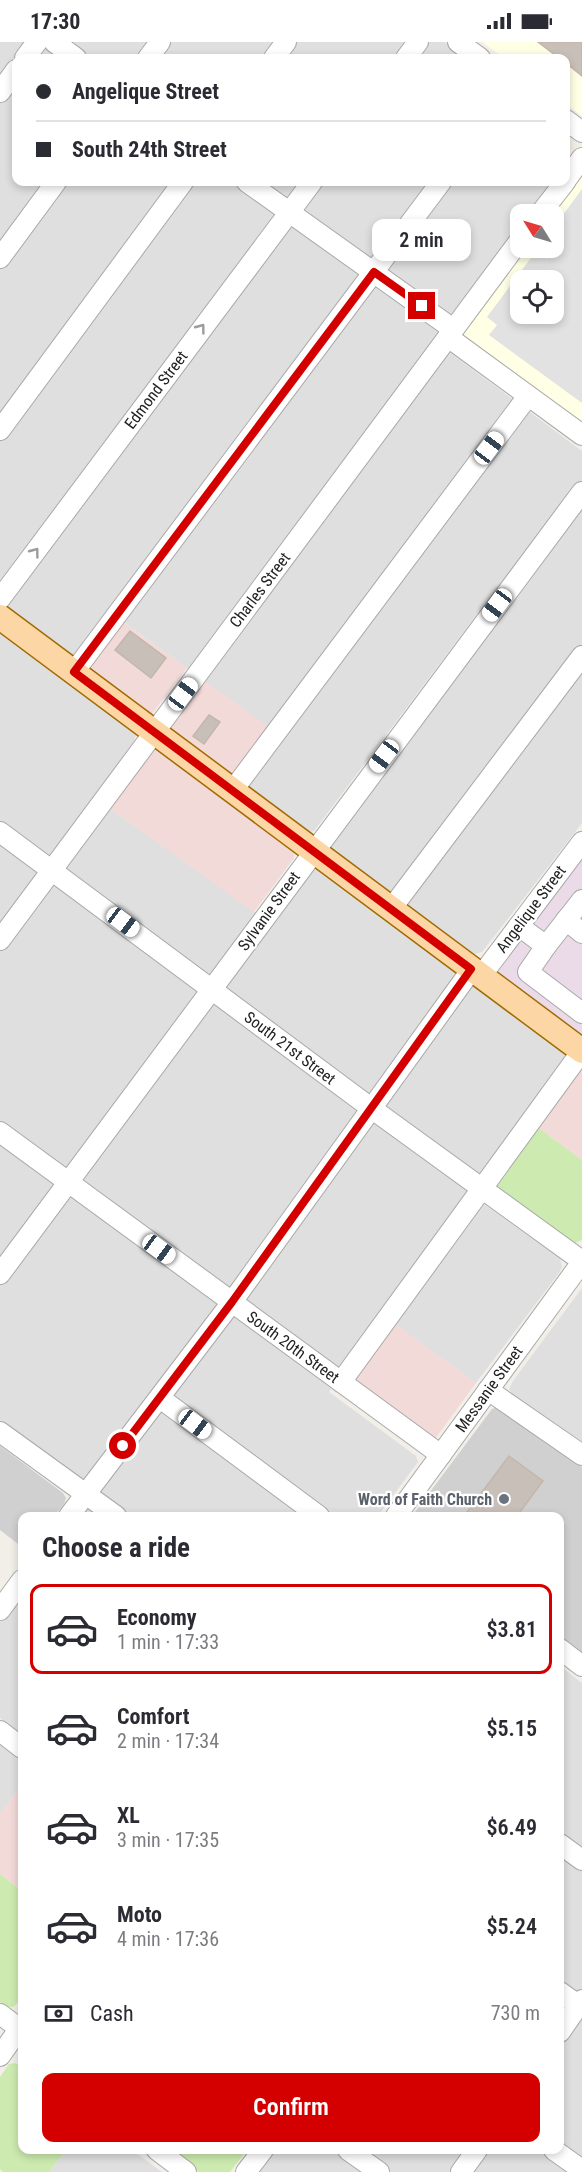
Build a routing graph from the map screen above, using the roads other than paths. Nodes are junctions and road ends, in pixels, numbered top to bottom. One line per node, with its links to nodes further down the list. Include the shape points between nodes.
1 (54, 42): 3 (street)
2 (458, 42): 4 (street)
3 (70, 54)
4 (474, 54)
5 (12, 76): 6 (street)
6 (0, 92)
7 (582, 158): 8 (street)
8 (570, 174)
9 (53, 186): 18 (street)
10 (180, 186): 22 (street)
11 (253, 186): 16 (street)
12 (309, 186): 16 (street, Edmond Street)
13 (438, 186): 19 (street)
14 (561, 186): 15 (street)
15 (548, 204)
16 (289, 212): 19 (street); 25 (street, Edmond Street, one-way to 16)
17 (510, 253): 20 (street, Charles Street)
18 (0, 258)
19 (374, 272): 20 (street); 28 (street)
20 (450, 333): 21 (street); 29 (street, Charles Street)
21 (528, 396): 23 (street); 30 (street)
22 (0, 430)
23 (582, 435)
24 (582, 492): 33 (street, Sylvanie Street)
25 (0, 599)
26 (0, 618): 28 (main road)
27 (582, 656): 36 (street)
28 (74, 672): 29 (main road)
29 (155, 731): 30 (main road); 34 (street, Charles Street)
30 (233, 790): 33 (main road)
31 (0, 832): 34 (street, South 21st Street)
32 (582, 842): 38 (street, Angelique Street)
33 (313, 851): 36 (main road); 43 (street, Sylvanie Street)
34 (52, 870): 40 (street, Charles Street); 43 (street, South 21st Street)
35 (582, 900): 37 (street)
36 (391, 909): 42 (main road)
37 (566, 920): 39 (street); 41 (street)
38 (519, 926): 41 (street); 42 (street, Angelique Street)
39 (582, 933)
40 (0, 940)
41 (546, 946): 44 (street, via 528,972)
42 (476, 973): 45 (main road); 46 (street, Angelique Street)
43 (211, 988): 46 (street, South 21st Street); 48 (street, Sylvanie Street)
44 (582, 1013)
45 (582, 1051): 49 (street)
46 (371, 1108): 49 (street, South 21st Street); 52 (street, Angelique Street)
47 (0, 1132): 48 (street, South 20th Street)
48 (68, 1182): 51 (street, Sylvanie Street); 52 (street, South 20th Street)
49 (482, 1188): 50 (street, South 21st Street); 53 (street)
50 (582, 1262): 54 (street, Messanie Street)
51 (0, 1274)
52 (232, 1302): 53 (street, South 20th Street); 55 (street, Angelique Street)
53 (341, 1383): 57 (street, South 20th Street)
54 (488, 1390): 57 (street, Messanie Street); 58 (street)
55 (160, 1398): 59 (street, Angelique Street); 62 (street)
56 (0, 1432): 59 (street)
57 (441, 1455): 63 (street, Messanie Street)
58 (582, 1455)
59 (86, 1494): 60 (street, Angelique Street); 61 (street)
60 (72, 1512)
61 (111, 1512)
62 (314, 1512)
63 (399, 1512)
64 (18, 1585): 65 (street)
65 (0, 1610)
66 (564, 1652): 67 (street)
67 (582, 1665)
68 (0, 1731): 69 (street)
69 (18, 1745)
70 (564, 1847): 71 (street)
71 (582, 1860)
72 (564, 1994): 73 (street)
73 (581, 2004): 75 (street)
74 (0, 2014): 76 (street)
75 (564, 2027)
76 (15, 2040)
77 (162, 2154): 83 (street)
78 (260, 2154): 84 (street)
79 (354, 2154): 85 (street)
80 (474, 2154): 86 (street)
81 (560, 2154): 82 (street)
82 (582, 2170)
83 (186, 2172)
84 (246, 2172)
85 (379, 2172)
86 (461, 2172)

